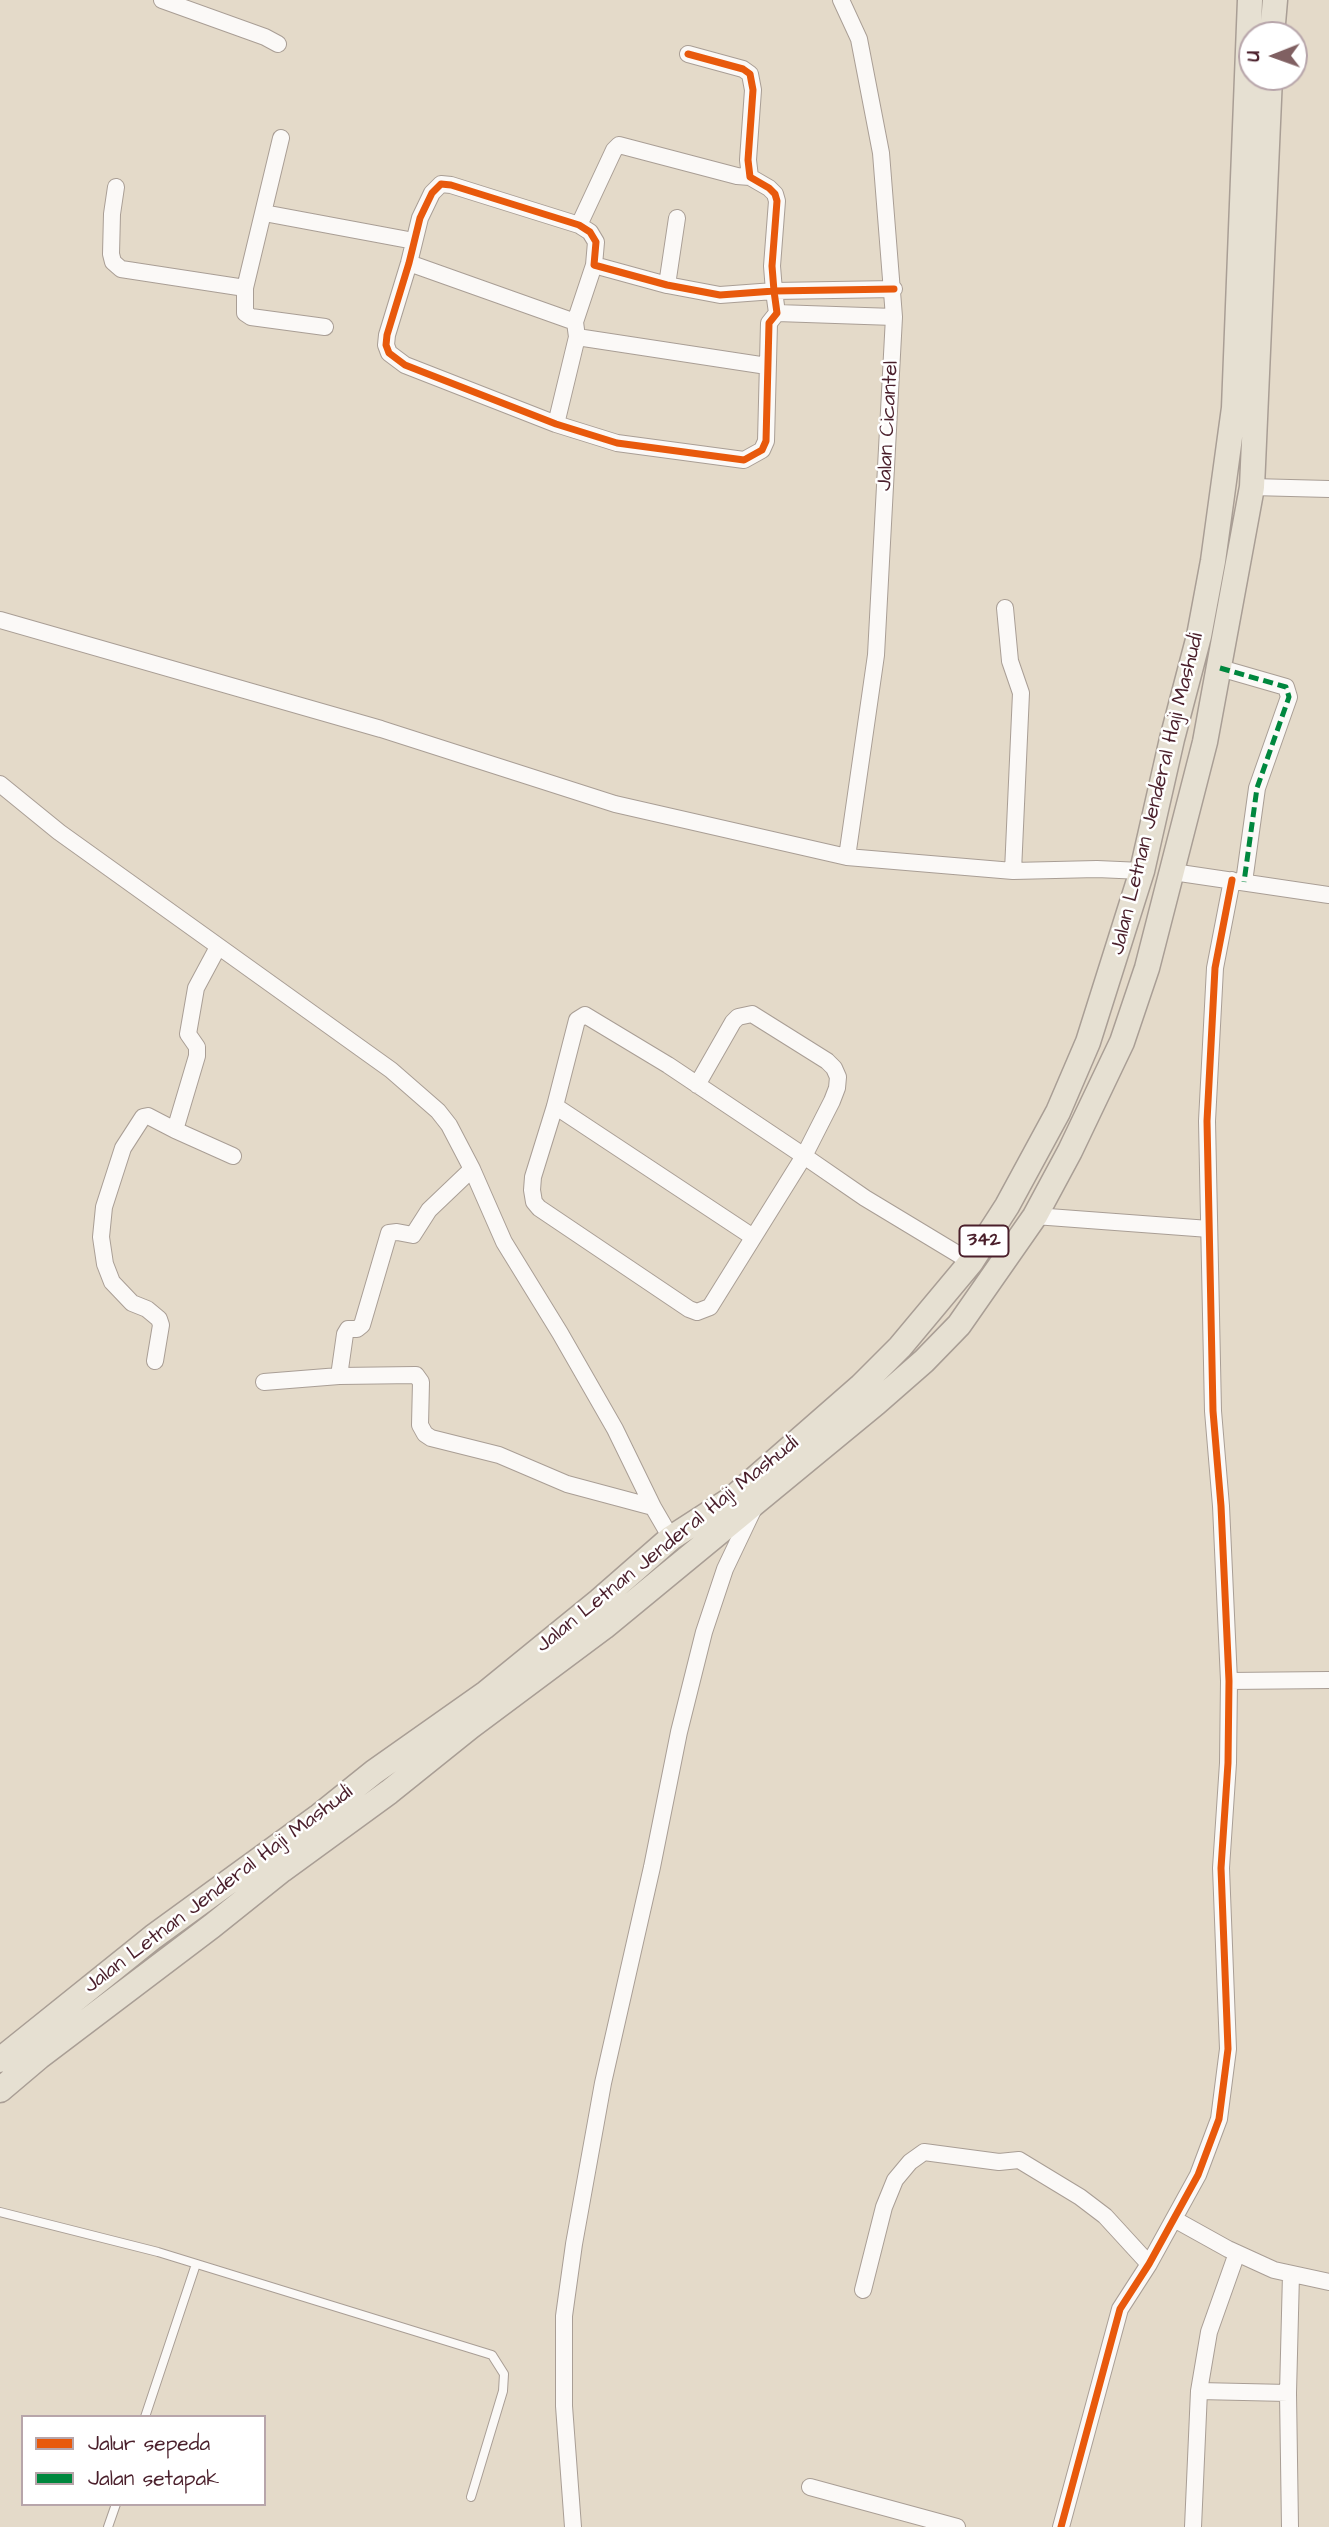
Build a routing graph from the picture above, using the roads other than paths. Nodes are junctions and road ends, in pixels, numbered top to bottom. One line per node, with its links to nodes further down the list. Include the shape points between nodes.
1 (162, 0): 5 (street)
2 (841, 0): 22 (street, Jalan Cicantel, via 859,39 881,153)
3 (1250, 0): 11 (main road, Jalan Letnan Jenderal Haji Mashudi / 342)
4 (1275, 0): 6 (main road)
5 (204, 7): 7 (street)
6 (1273, 21)
7 (278, 44)
8 (688, 54): 12 (street, via 750,74)
9 (1267, 91): 11 (main road, Jalan Letnan Jenderal Haji Mashudi / 342)
10 (281, 138): 14 (street)
11 (1255, 142): 30 (main road, Jalan Letnan Jenderal Haji Mashudi / 342, via 1258,401); 35 (main road, Jalan Letnan Jenderal Haji Mashudi / 342, via 1234,408 1213,561)
12 (750, 177): 16 (street, via 619,145); 23 (street, via 769,188 777,201)
13 (116, 187): 21 (street, via 111,254 121,269)
14 (264, 213): 17 (street); 21 (street)
15 (677, 218): 20 (street)
16 (579, 225): 17 (street, via 441,184 426,202); 19 (street, via 596,242)
17 (414, 241): 18 (street)
18 (409, 263): 27 (street); 29 (street, via 387,335 389,353 405,365)
19 (594, 265): 20 (street); 27 (street)
20 (667, 285): 23 (street, via 720,295)
21 (245, 288): 26 (street, via 245,313 250,317)
22 (894, 289): 23 (street); 25 (street, Jalan Cicantel)
23 (774, 291): 24 (street)
24 (777, 313): 25 (street); 28 (street, via 769,323)
25 (894, 317): 38 (street, Jalan Cicantel, via 876,655)
26 (325, 327)
27 (576, 329): 28 (street); 29 (street)
28 (767, 366): 29 (street, via 766,441 762,450 744,460 617,443)
29 (556, 424)
30 (1252, 487): 31 (street); 34 (main road, Jalan Letnan Jenderal Haji Mashudi / 342)
31 (1329, 489)
32 (1005, 608): 39 (street, via 1010,661 1021,693)
33 (0, 620): 38 (street, via 381,729 615,804)
34 (1220, 668): 36 (main road, Jalan Letnan Jenderal Haji Mashudi / 342); 42 (street, via 1286,687 1289,696 1257,788)
35 (1172, 738): 36 (main road); 40 (main road, Jalan Letnan Jenderal Haji Mashudi / 342)
36 (1205, 742): 41 (main road, Jalan Letnan Jenderal Haji Mashudi / 342)
37 (0, 784): 44 (street)
38 (847, 857): 39 (street)
39 (1013, 871): 40 (street)
40 (1142, 871): 45 (main road, Jalan Letnan Jenderal Haji Mashudi / 342)
41 (1173, 872): 42 (street); 46 (main road, Jalan Letnan Jenderal Haji Mashudi / 342)
42 (1238, 881): 43 (street); 54 (street, via 1215,968 1207,1122)
43 (1329, 895)
44 (218, 947): 49 (street, via 196,988 188,1030 197,1056); 52 (street, via 391,1070 439,1111)
45 (1115, 961): 46 (main road); 56 (main road, Jalan Letnan Jenderal Haji Mashudi / 342, via 1058,1112)
46 (1147, 968): 53 (main road, Jalan Letnan Jenderal Haji Mashudi / 342, via 1122,1042)
47 (697, 1085): 48 (street, via 585,1015 577,1020); 51 (street); 51 (street, via 733,1022 745,1015 758,1017 827,1061 838,1077 837,1088)
48 (555, 1106): 55 (street); 55 (street, via 533,1177 534,1202 689,1309 697,1312 710,1307)
49 (175, 1130): 50 (street); 57 (street, via 143,1117 123,1148 104,1207 101,1237 112,1282 132,1303 159,1319)
50 (233, 1156)
51 (804, 1156): 55 (street); 56 (street)
52 (472, 1169): 58 (street, via 429,1210 413,1235 388,1233 362,1325 345,1334); 61 (street, via 504,1242 615,1429)
53 (1035, 1216): 54 (street); 60 (main road, Jalan Letnan Jenderal Haji Mashudi / 342, via 959,1325 925,1361)
54 (1209, 1229): 64 (street, via 1213,1411)
55 (753, 1237)
56 (971, 1262): 62 (main road, Jalan Letnan Jenderal Haji Mashudi / 342, via 861,1386 733,1498)
57 (155, 1361)
58 (339, 1376): 59 (street); 61 (street, via 416,1375 421,1382 420,1425 431,1438 499,1455 567,1484)
59 (264, 1382)
60 (756, 1503): 66 (main road, Jalan Letnan Jenderal Haji Mashudi / 342, via 604,1627); 84 (street, via 716,1594 678,1732 603,2083 574,2244 564,2316 564,2406)
61 (653, 1507): 62 (street)
62 (671, 1538): 65 (main road, Jalan Letnan Jenderal Haji Mashudi / 342, via 486,1693)
63 (1329, 1679): 64 (street)
64 (1229, 1681): 70 (street, via 1221,1868 1228,2049 1219,2119 1198,2175)
65 (198, 1904): 66 (main road); 67 (main road, Jalan Letnan Jenderal Haji Mashudi / 342)
66 (212, 1926): 68 (main road, Jalan Letnan Jenderal Haji Mashudi / 342)
67 (0, 2060)
68 (0, 2090)
69 (0, 2212): 72 (lane)
70 (1174, 2219): 71 (street); 73 (street)
71 (1237, 2253): 74 (street); 77 (street, via 1209,2332)
72 (196, 2264): 79 (lane); 81 (lane, via 492,2355 503,2374 503,2391)
73 (1149, 2264): 76 (street, via 1080,2197 1019,2160 999,2162 924,2152 895,2180); 86 (street, via 1120,2309)
74 (1291, 2274): 75 (street); 78 (street)
75 (1329, 2282)
76 (863, 2290)
77 (1199, 2391): 78 (street); 87 (street)
78 (1288, 2393): 88 (street)
79 (146, 2415)
80 (810, 2487): 85 (street)
81 (471, 2497)
82 (115, 2506): 83 (lane)
83 (108, 2527)
84 (573, 2527)
85 (957, 2527)
86 (1061, 2527)
87 (1193, 2527)
88 (1290, 2527)

